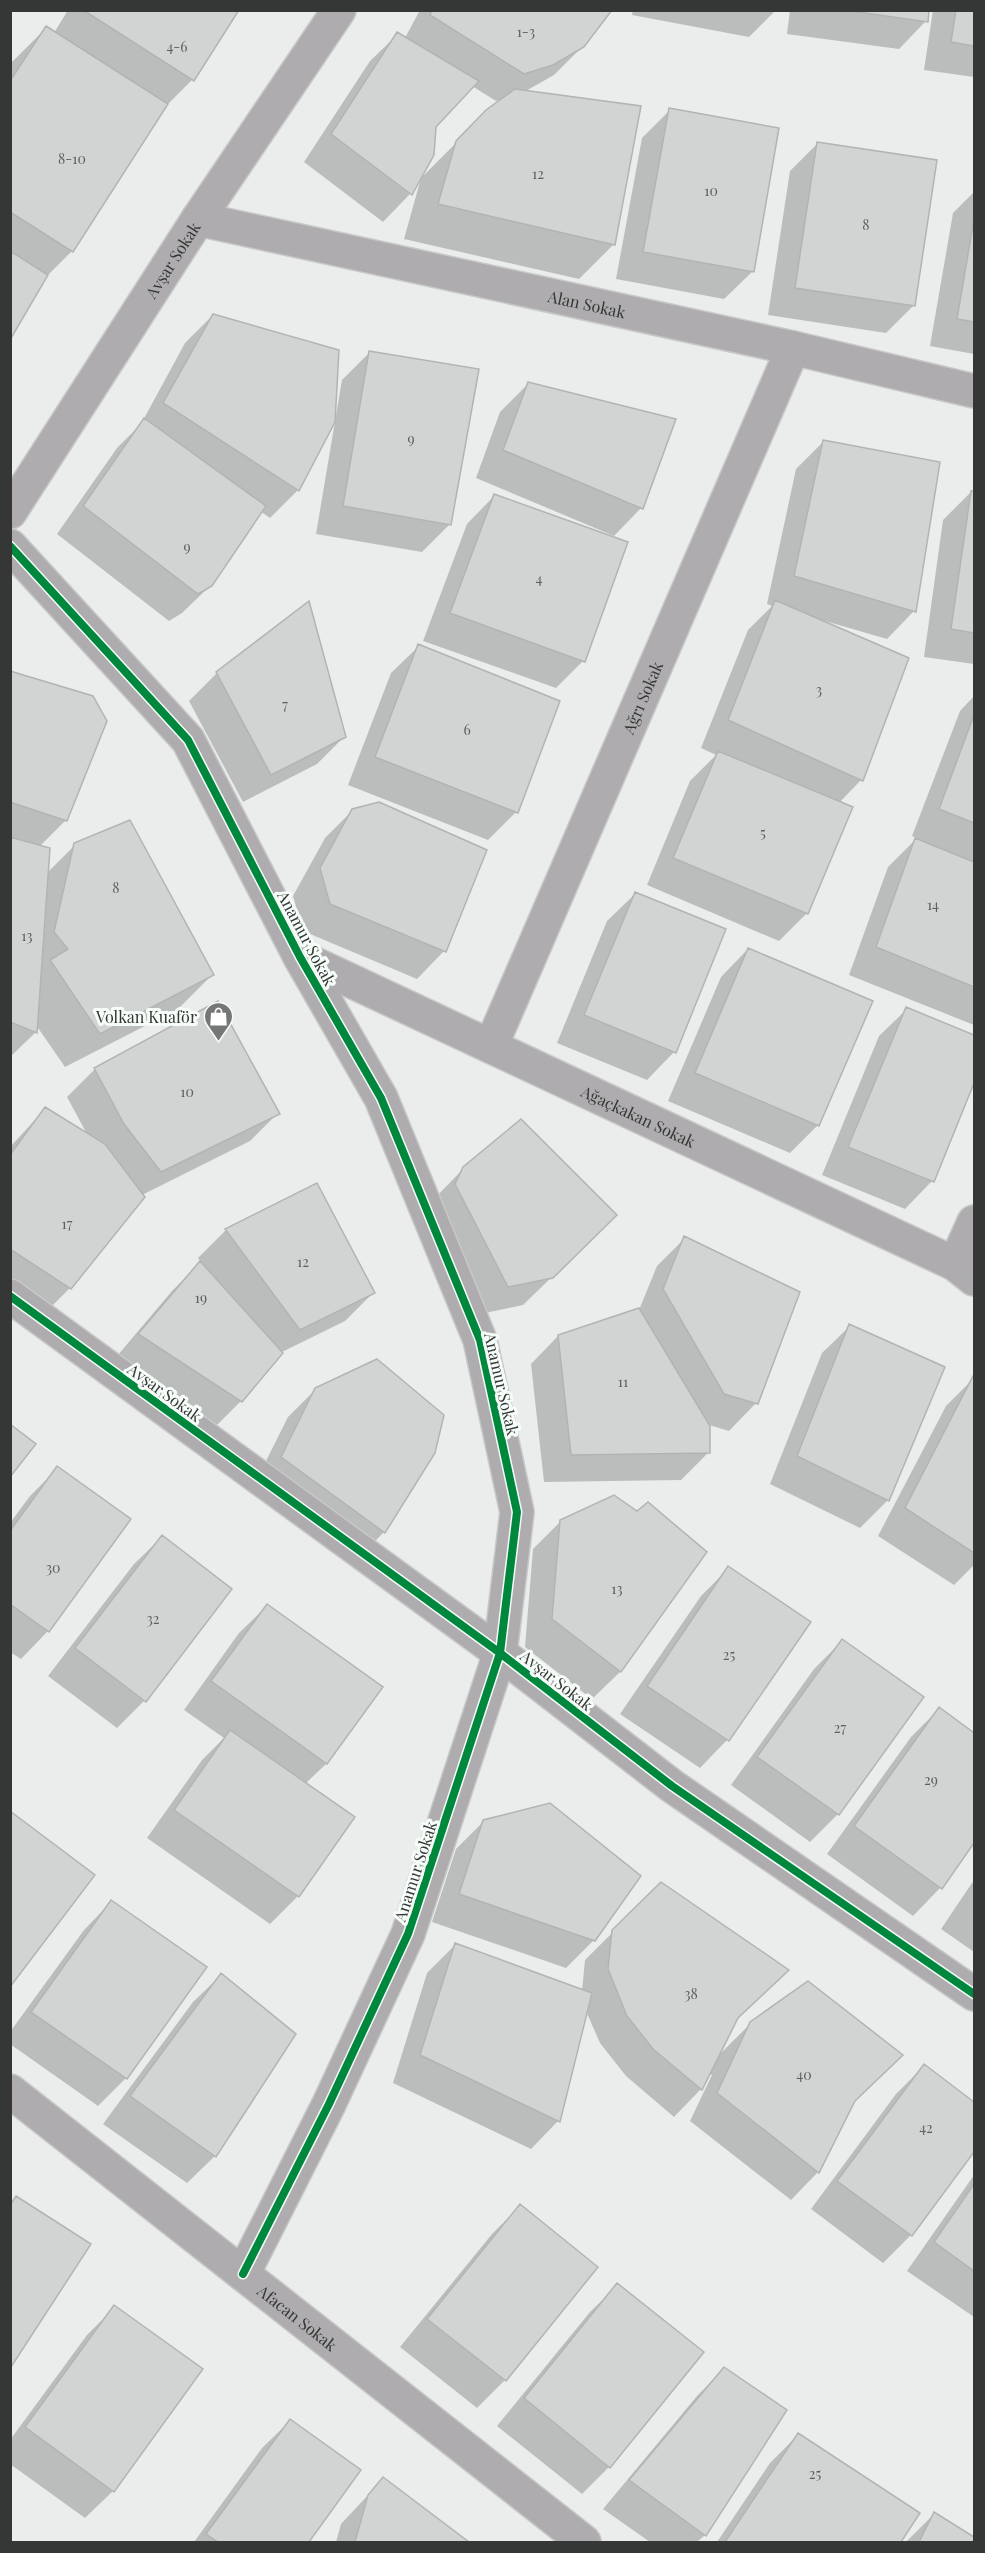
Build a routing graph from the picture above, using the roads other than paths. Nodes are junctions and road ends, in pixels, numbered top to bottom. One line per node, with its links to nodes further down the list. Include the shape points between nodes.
1 (339, 10): 2 (street, Avşar Sokak)
2 (198, 219): 3 (street, Alan Sokak); 5 (street, Avşar Sokak)
3 (793, 348): 4 (street, Alan Sokak); 8 (street, Ağrı Sokak)
4 (975, 391)
5 (10, 512)
6 (10, 546): 7 (street, Anamur Sokak, via 188,740)
7 (300, 957): 8 (street, Ağaçkakan Sokak); 12 (street, Anamur Sokak, via 381,1098 480,1340 517,1512)
8 (490, 1046): 10 (street, Ağaçkakan Sokak)
9 (975, 1222): 10 (street)
10 (965, 1272)
11 (10, 1296): 12 (street, Avşar Sokak)
12 (500, 1653): 13 (street, Avşar Sokak, via 672,1786); 15 (street, Anamur Sokak, via 408,1934 329,2104)
13 (975, 1994)
14 (10, 2091): 15 (street, Afacan Sokak)
15 (243, 2274): 16 (street, Afacan Sokak)
16 (573, 2539)

